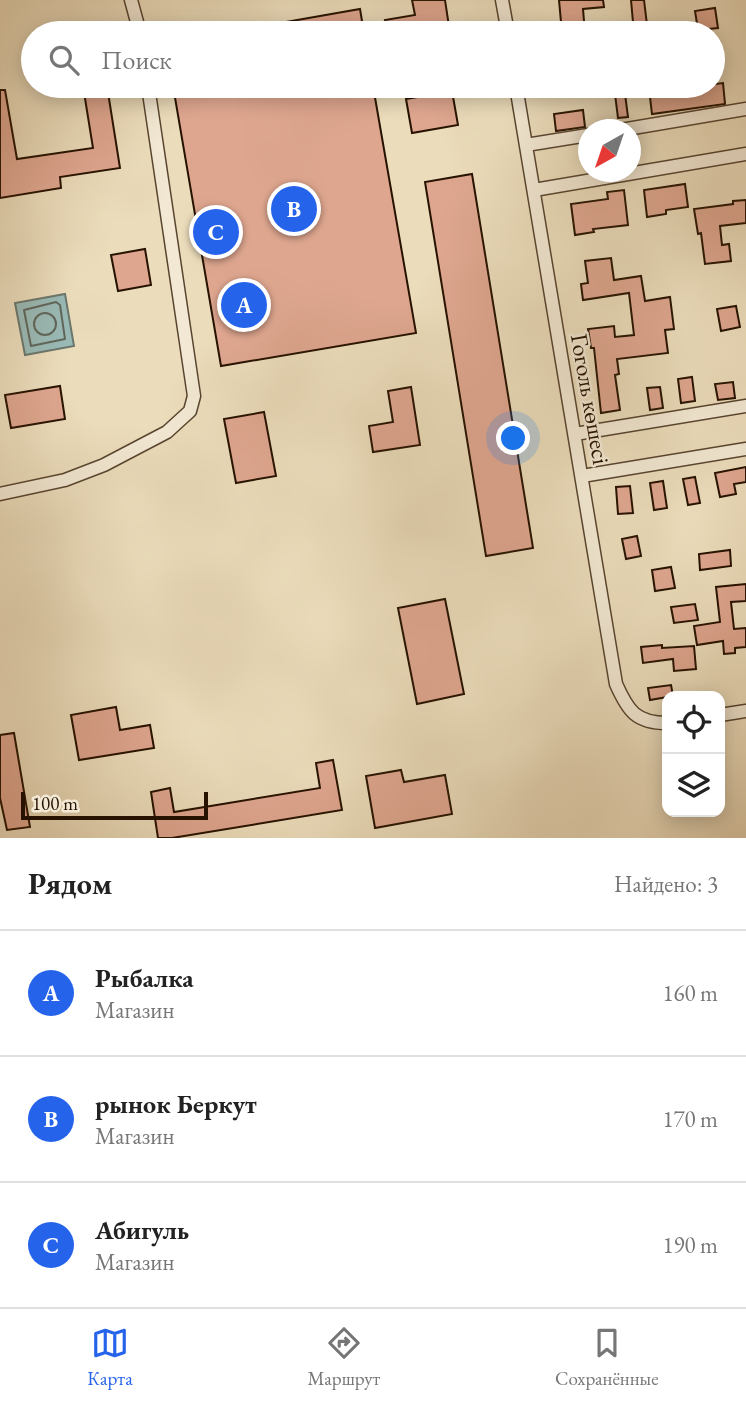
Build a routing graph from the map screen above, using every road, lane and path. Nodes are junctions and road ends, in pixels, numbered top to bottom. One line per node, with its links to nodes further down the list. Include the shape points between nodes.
1 (131, 0): 3 (street)
2 (502, 0): 4 (street)
3 (137, 21)
4 (506, 21)
5 (150, 98): 17 (street, via 194,396 190,411 167,432 104,465 65,480)
6 (518, 98): 10 (street, Гоголь көшесі)
7 (746, 109): 8 (street)
8 (641, 127)
9 (578, 137): 10 (street)
10 (526, 145): 12 (street, Гоголь көшесі)
11 (746, 155): 12 (street)
12 (534, 190): 14 (street, Гоголь көшесі)
13 (746, 406): 14 (street)
14 (575, 434): 16 (street, Гоголь көшесі)
15 (746, 449): 16 (street)
16 (582, 477): 20 (street, Гоголь көшесі, via 615,684 634,715)
17 (0, 494)
18 (746, 711): 19 (street)
19 (725, 714)
20 (662, 723)

